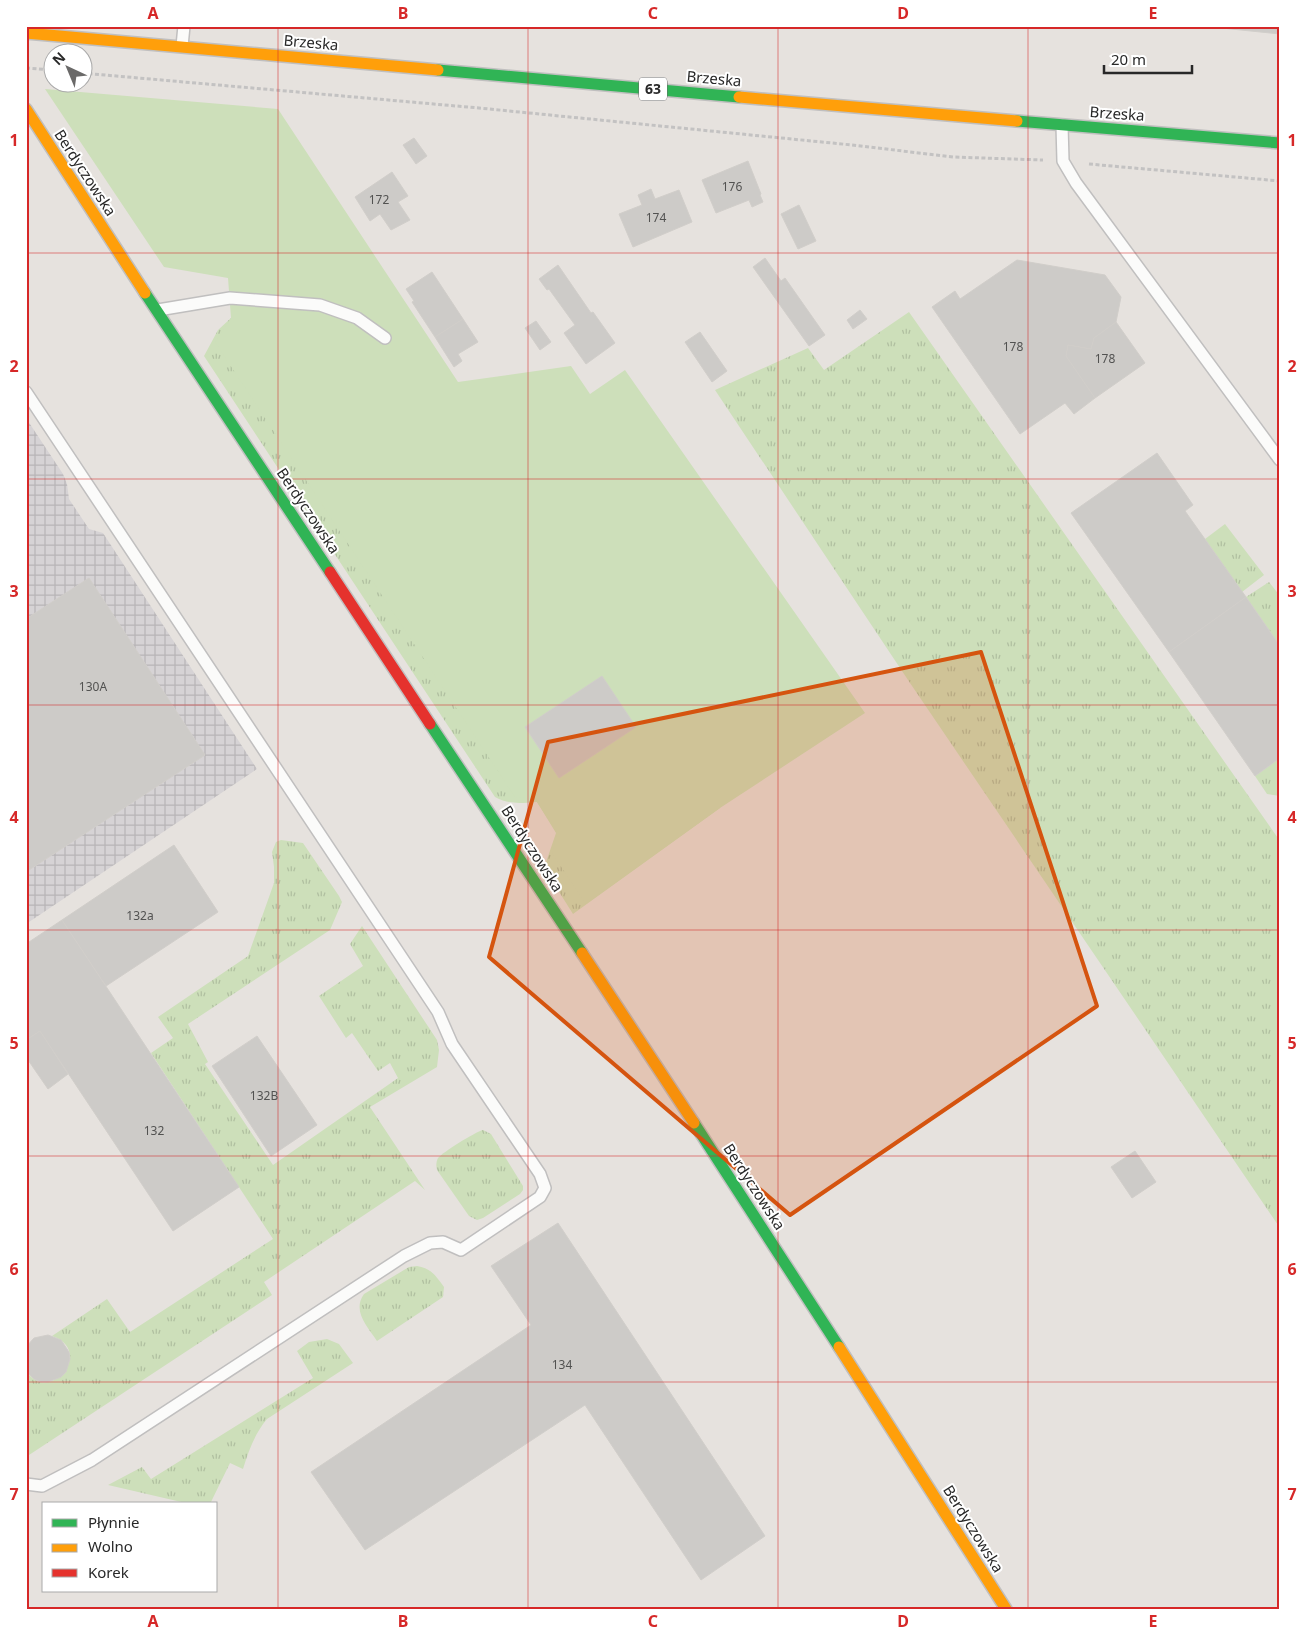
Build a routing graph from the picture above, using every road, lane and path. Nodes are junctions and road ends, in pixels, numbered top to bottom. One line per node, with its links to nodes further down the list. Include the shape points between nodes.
1 (184, 26): 3 (lane)
2 (26, 32): 3 (street, Brzeska / 63)
3 (182, 46): 8 (street, Brzeska / 63)
4 (26, 68): 5 (path)
5 (42, 69)
6 (92, 74): 10 (path, via 489,109 952,156)
7 (26, 109): 12 (street, Berdyczowska)
8 (1062, 125): 9 (street, Brzeska / 63); 10 (lane)
9 (1280, 143)
10 (1063, 161): 11 (path); 15 (lane)
11 (1280, 181)
12 (156, 310): 13 (lane, via 230,298 320,305 357,318); 17 (street, Berdyczowska, via 727,1172)
13 (385, 338)
14 (26, 392): 16 (lane, via 438,1012 452,1044 540,1174 545,1188 540,1197 461,1250 443,1242 430,1243 404,1256 92,1460 42,1486)
15 (1280, 460)
16 (26, 1484)
17 (1006, 1609)

